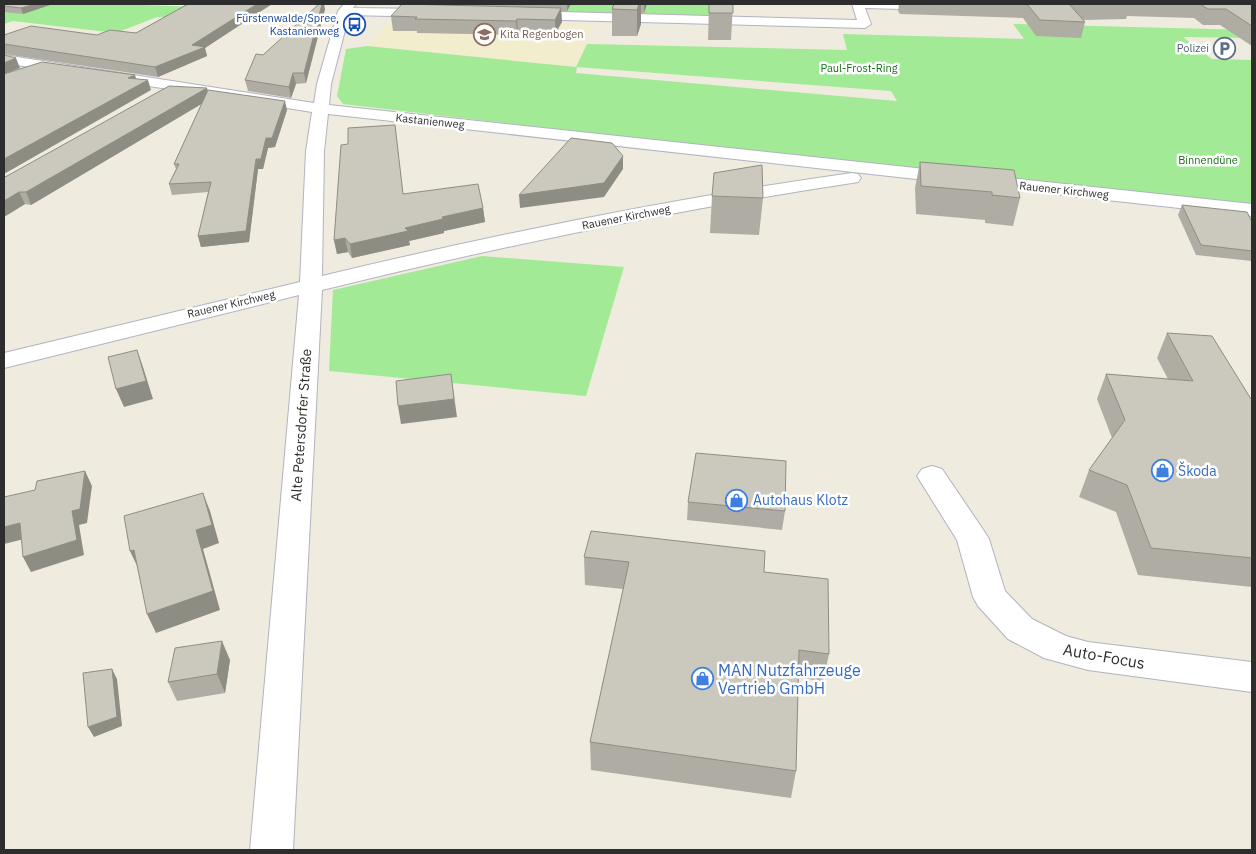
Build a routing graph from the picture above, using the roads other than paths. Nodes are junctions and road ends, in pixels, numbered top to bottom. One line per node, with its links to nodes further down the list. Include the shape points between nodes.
1 (859, 4): 2 (street); 5 (street, via 865,24)
2 (945, 6)
3 (347, 8): 4 (street); 11 (street, Alte Petersdorfer Straße, via 324,84)
4 (447, 14)
5 (515, 15)
6 (4, 59): 7 (street, Kastanienweg)
7 (44, 65): 8 (street); 9 (street, Kastanienweg)
8 (20, 75)
9 (177, 85): 10 (street); 11 (street, Kastanienweg)
10 (153, 99)
11 (322, 109): 12 (street, Kastanienweg); 14 (street, Alte Petersdorfer Straße, via 315,151)
12 (858, 169): 13 (street, Rauener Kirchweg); 14 (street, Rauener Kirchweg, via 856,178 768,190 615,218)
13 (1252, 210)
14 (309, 286): 15 (street, Rauener Kirchweg); 18 (street, Alte Petersdorfer Straße)
15 (4, 360)
16 (932, 476): 17 (street, Auto-Focus, via 973,539 990,597 1020,629 1057,648 1088,656)
17 (1252, 677)
18 (271, 850)

